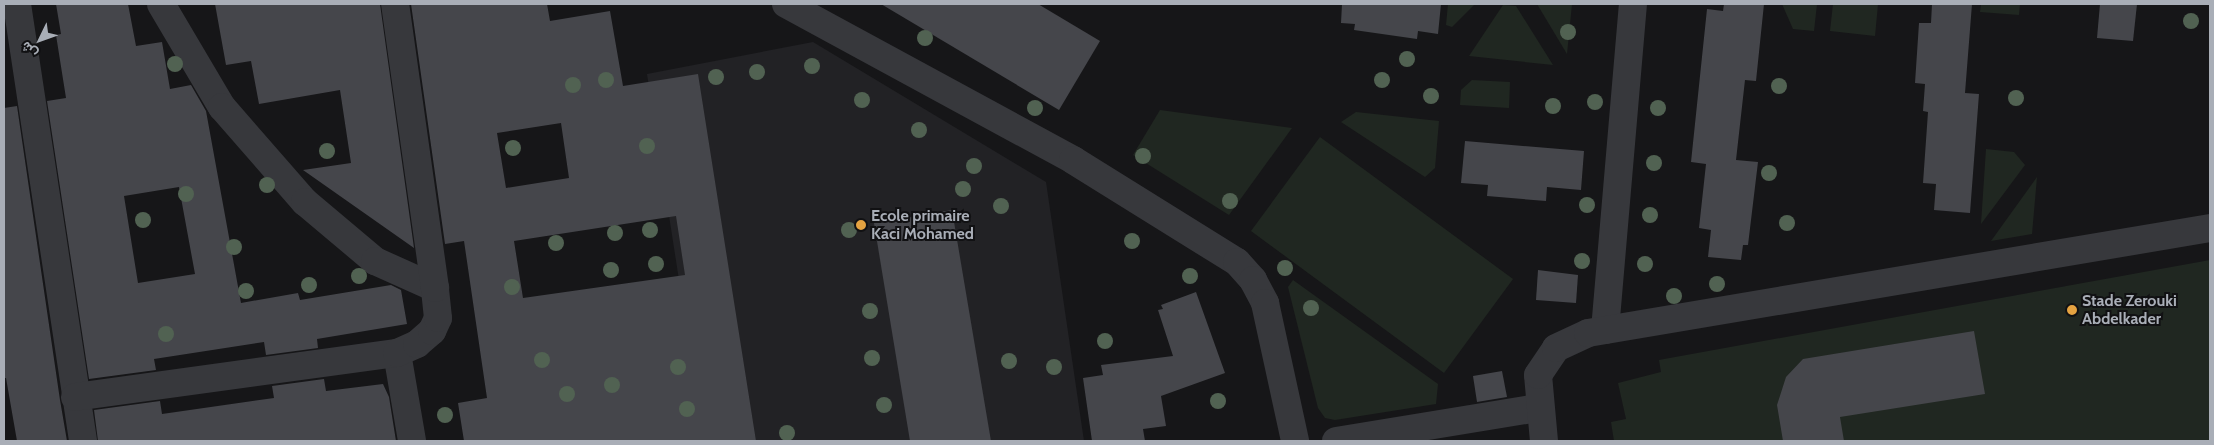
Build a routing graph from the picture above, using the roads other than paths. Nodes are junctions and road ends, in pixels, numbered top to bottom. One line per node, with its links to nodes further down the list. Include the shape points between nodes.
1 (17, 4): 10 (street)
2 (162, 4): 7 (street, via 222,107 305,202 375,261)
3 (395, 4): 7 (street)
4 (786, 4): 14 (street, via 1073,160 1237,262 1253,280 1266,303)
5 (1632, 4): 8 (street)
6 (2210, 228): 8 (street)
7 (435, 288): 9 (street, via 438,318 432,331 417,344)
8 (1605, 330): 11 (street, via 1588,333 1556,348 1538,375)
9 (397, 353): 10 (street); 13 (street)
10 (76, 397): 12 (street)
11 (1538, 408): 15 (street); 16 (street)
12 (83, 441)
13 (412, 441)
14 (1295, 441)
15 (1336, 441)
16 (1544, 441)

